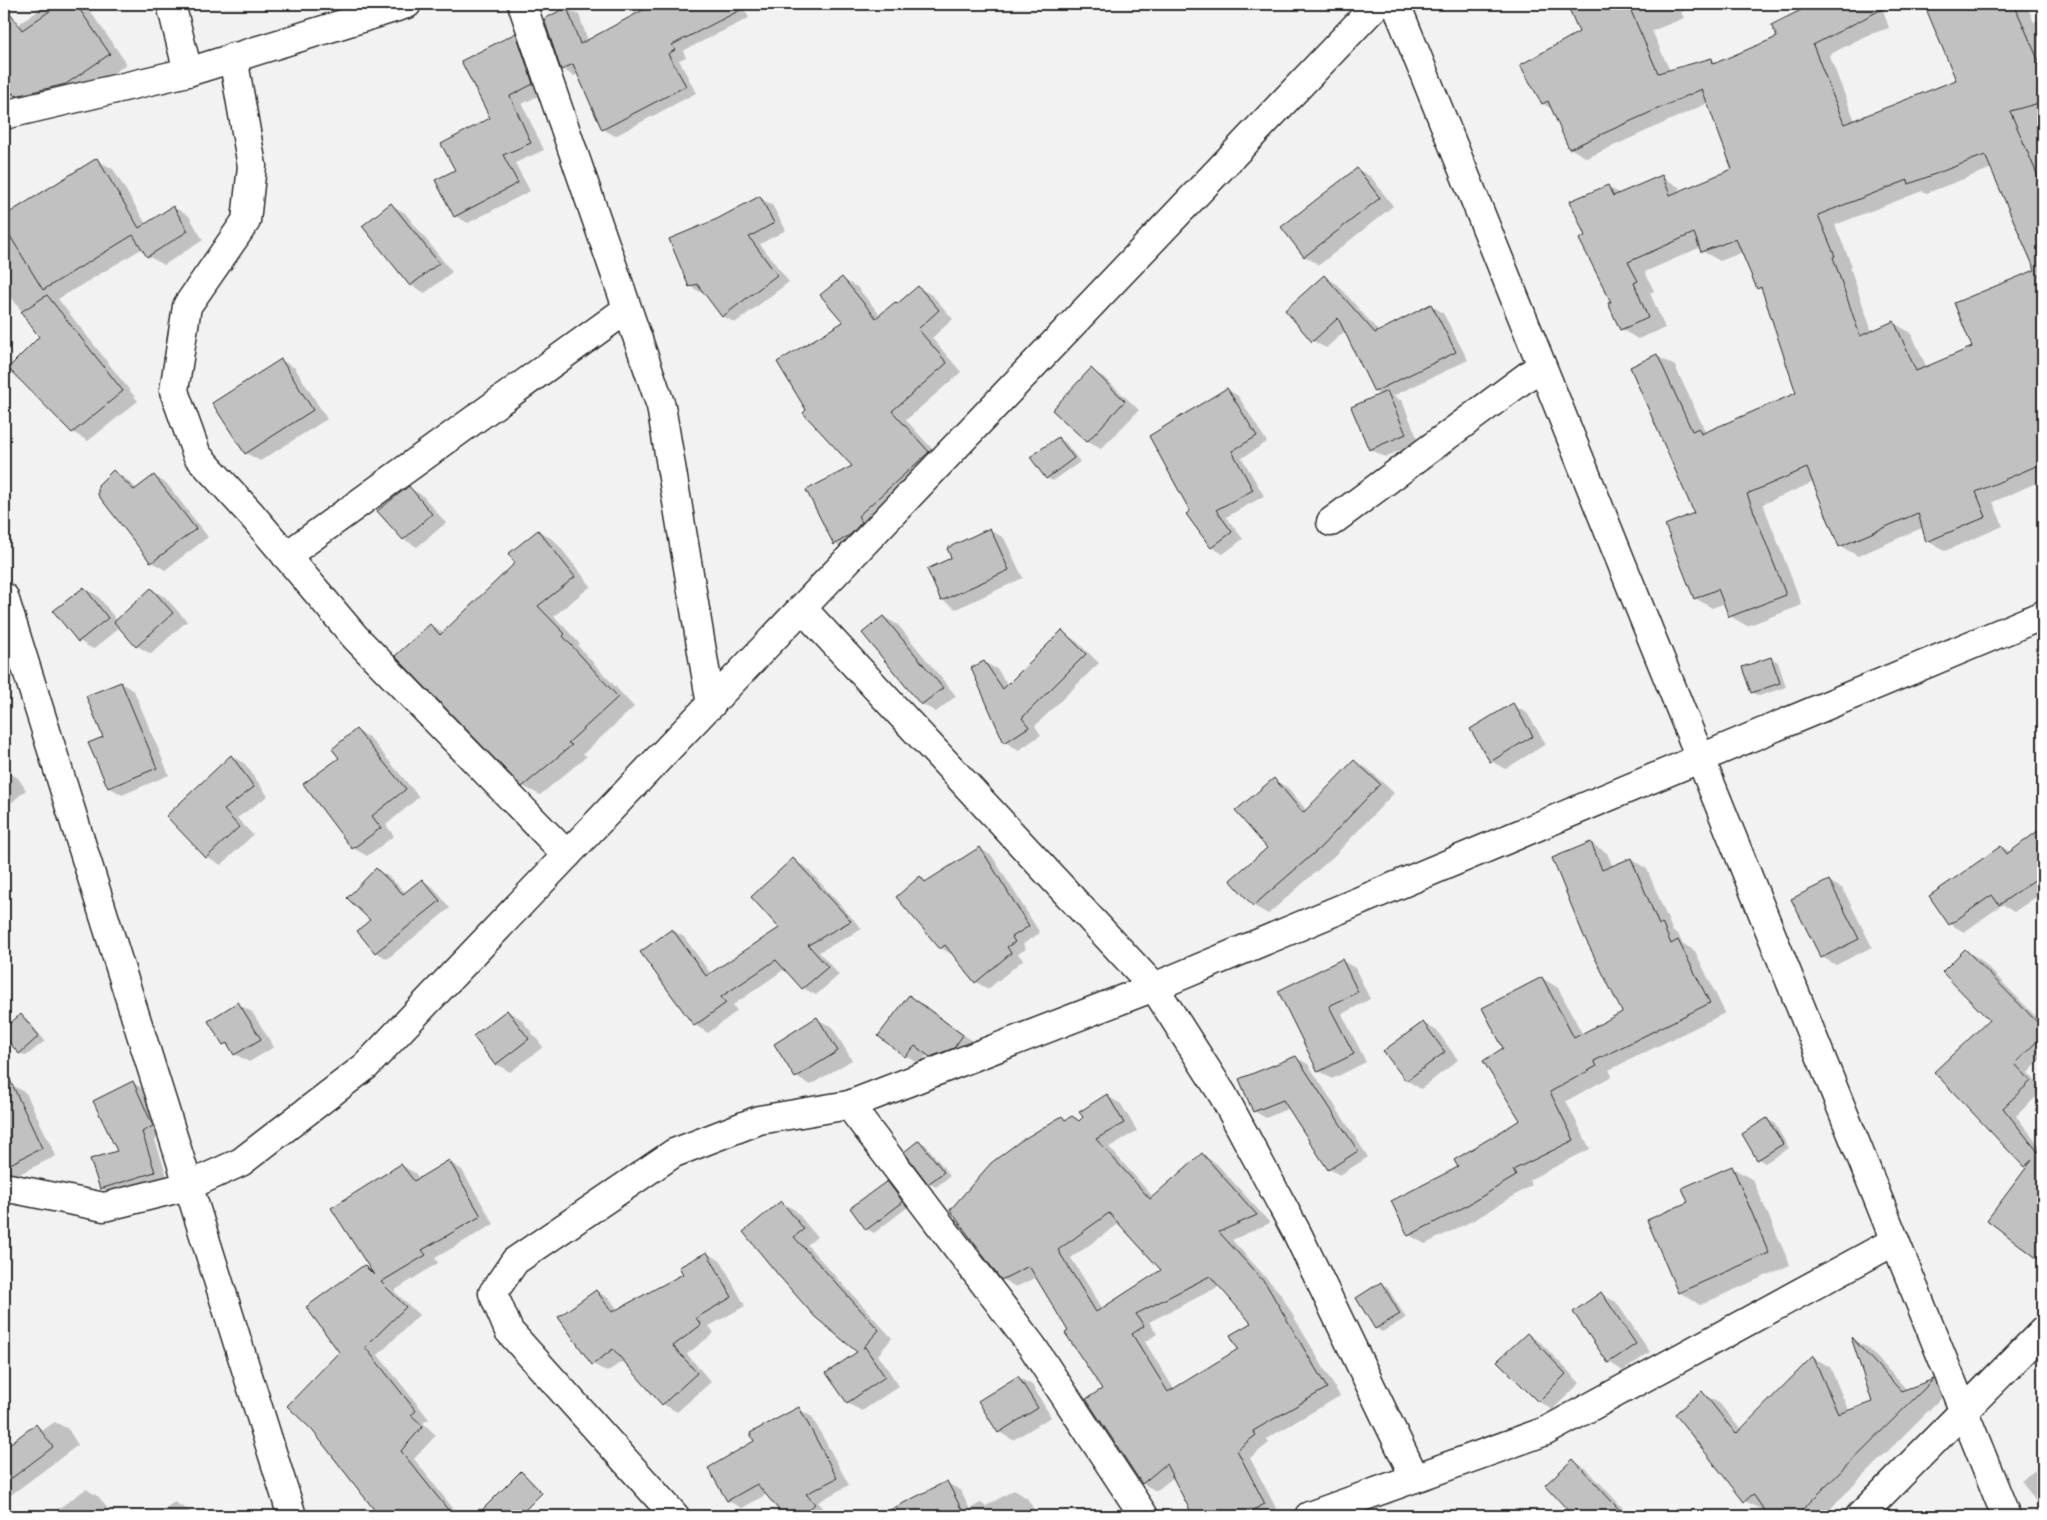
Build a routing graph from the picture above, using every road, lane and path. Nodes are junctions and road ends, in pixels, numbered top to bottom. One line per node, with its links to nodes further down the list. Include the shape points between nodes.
1 (171, 4): 7 (street)
2 (407, 4): 6 (street)
3 (522, 4): 9 (street)
4 (1378, 4): 14 (street)
5 (1396, 4): 10 (street)
6 (234, 57): 7 (street); 12 (street, via 252,166 246,221 186,306 174,391 196,455)
7 (188, 72): 8 (street)
8 (4, 115)
9 (627, 309): 12 (street); 16 (street, via 661,406)
10 (1541, 366): 11 (street); 17 (street)
11 (1332, 522)
12 (286, 556): 18 (street, via 355,637)
13 (4, 597): 21 (street)
14 (802, 608): 16 (street); 19 (street)
15 (2043, 615): 17 (street)
16 (710, 705): 18 (street)
17 (1700, 758): 19 (street); 23 (street)
18 (567, 855): 21 (street, via 366,1066 241,1162)
19 (1154, 987): 20 (street); 26 (street, via 1223,1095 1297,1233)
20 (849, 1105): 28 (street, via 760,1120 674,1153 515,1261 493,1293 509,1331); 29 (street, via 1032,1346)
21 (188, 1186): 22 (street, via 104,1207); 27 (street)
22 (4, 1187)
23 (1895, 1241): 25 (street); 26 (street, via 1546,1431)
24 (2043, 1331): 25 (street)
25 (1964, 1411): 31 (street); 32 (street)
26 (1415, 1478): 30 (street)
27 (292, 1516)
28 (675, 1516)
29 (1144, 1516)
30 (1309, 1516)
31 (1860, 1516)
32 (2006, 1516)

